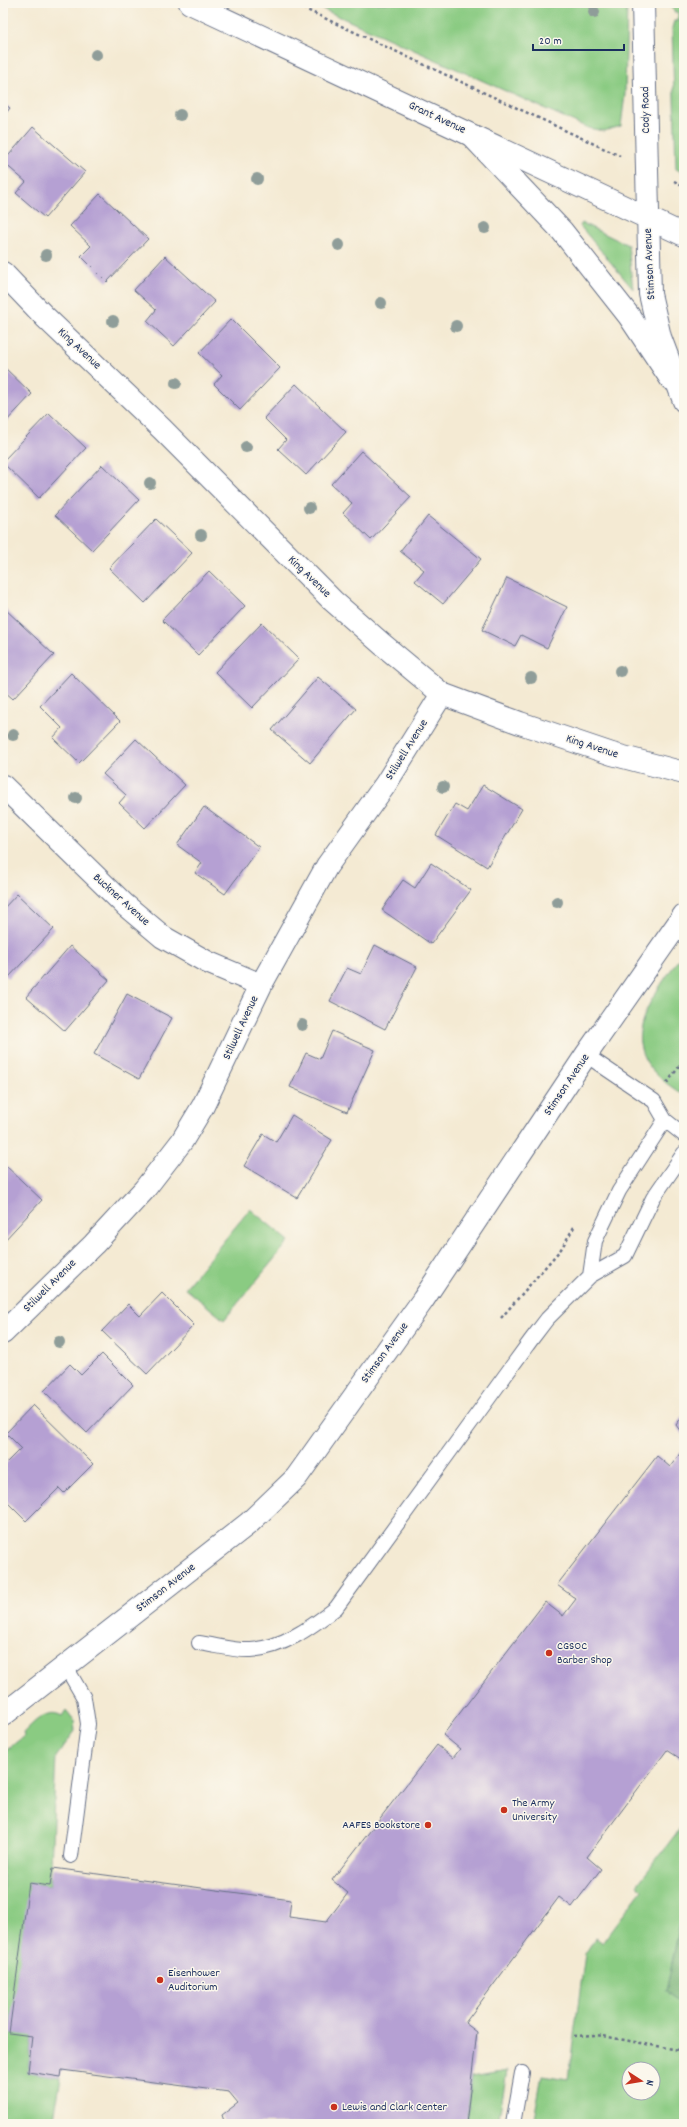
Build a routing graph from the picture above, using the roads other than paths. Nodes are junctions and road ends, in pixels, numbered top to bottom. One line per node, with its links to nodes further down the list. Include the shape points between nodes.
1 (190, 3): 3 (street, Grant Avenue)
2 (644, 3): 4 (street, Cody Road)
3 (469, 133): 4 (street, Grant Avenue); 7 (street, via 562,231 629,316)
4 (648, 217): 5 (street, Grant Avenue); 7 (street, Stimson Avenue, via 650,294 660,337)
5 (684, 235)
6 (3, 273): 8 (street, King Avenue, via 333,601)
7 (683, 394)
8 (442, 694): 9 (street, King Avenue, via 612,754); 12 (street, Stilwell Avenue, via 385,785 327,866)
9 (684, 772)
10 (3, 786): 12 (street, Buckner Avenue, via 114,895 164,937 207,962)
11 (684, 915): 13 (street, Stimson Avenue)
12 (261, 985): 18 (street, Stilwell Avenue, via 202,1106 182,1141 144,1190 94,1244)
13 (586, 1055): 14 (lane, via 654,1101); 20 (street, Stimson Avenue, via 423,1300 296,1478 249,1523)
14 (665, 1120): 15 (lane); 17 (lane, via 619,1190 595,1240)
15 (684, 1135)
16 (684, 1153): 17 (lane, via 653,1198 625,1256)
17 (590, 1276): 19 (lane, via 547,1319 336,1608 282,1644 250,1650)
18 (3, 1333)
19 (199, 1643)
20 (66, 1667): 21 (street, Stimson Avenue); 22 (lane, via 84,1698 88,1724)
21 (3, 1716)
22 (71, 1856)
23 (522, 2073): 24 (lane)
24 (513, 2124)

